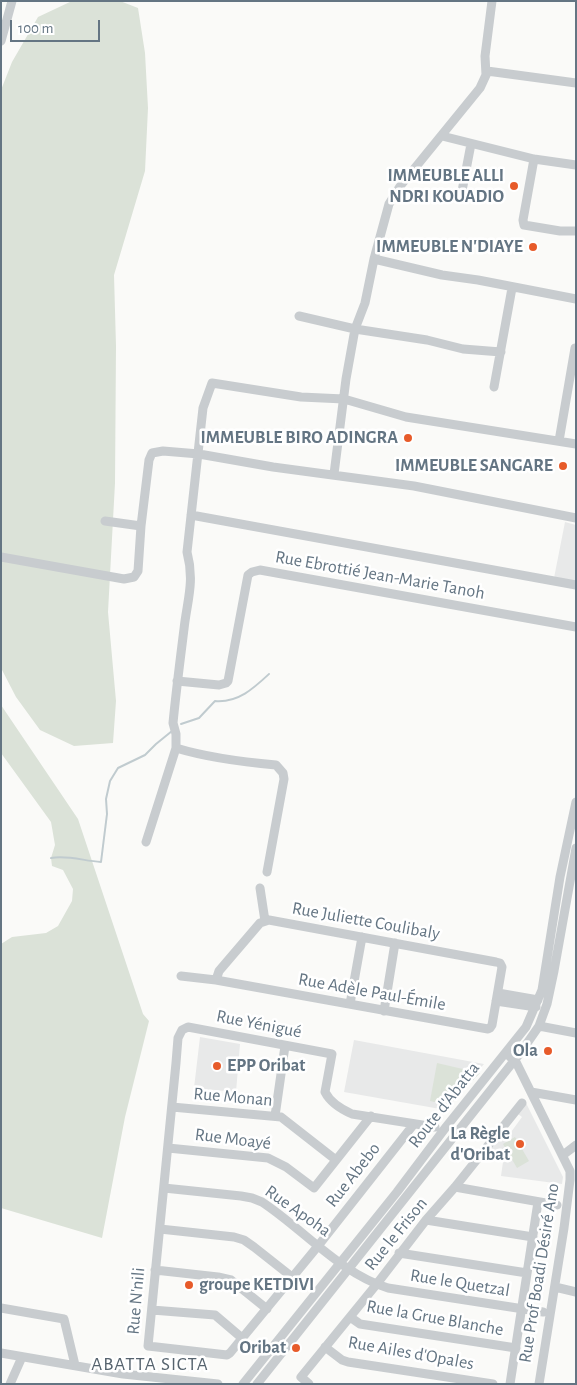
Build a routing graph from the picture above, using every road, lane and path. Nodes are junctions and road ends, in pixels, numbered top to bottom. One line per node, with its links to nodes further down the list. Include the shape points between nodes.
1 (492, 1): 4 (street, via 485,56)
2 (11, 2): 3 (street)
3 (1, 41)
4 (487, 72): 5 (street); 6 (street, via 480,88)
5 (576, 83)
6 (442, 136): 7 (street); 12 (street, via 389,204)
7 (471, 144): 8 (street); 10 (street)
8 (534, 159): 9 (street); 11 (street, via 524,225)
9 (576, 165)
10 (462, 191)
11 (576, 231)
12 (374, 259): 13 (street); 16 (street, via 365,303)
13 (512, 288): 14 (street); 18 (street)
14 (576, 299)
15 (299, 316): 16 (street)
16 (355, 329): 18 (street, via 463,349); 20 (street)
17 (575, 348): 21 (street)
18 (501, 352): 19 (street)
19 (494, 387)
20 (344, 399): 21 (street, via 406,417); 23 (street, via 212,383 203,408); 24 (street)
21 (559, 441): 22 (street)
22 (576, 444)
23 (199, 454): 24 (street); 25 (street); 28 (street, via 152,453)
24 (334, 474): 26 (street, via 414,486)
25 (191, 515): 30 (street); 32 (street, via 187,552 191,588)
26 (576, 518)
27 (105, 521): 28 (street)
28 (141, 526): 29 (street, via 138,571 134,577 124,579)
29 (1, 557)
30 (576, 585)
31 (576, 627): 32 (street, Rue Ebrottié Jean-Marie Tanoh, via 260,570 248,575 228,681 219,685)
32 (177, 681): 33 (street, via 173,723)
33 (176, 748): 36 (street); 38 (street, via 198,755 280,768 284,779)
34 (576, 802): 35 (street, Route d'Abatta)
35 (574, 822): 48 (street, Route d'Abatta, via 560,878)
36 (146, 842)
37 (576, 848): 39 (street, Route d'Abatta)
38 (267, 872)
39 (572, 887): 50 (street, Route d'Abatta)
40 (260, 888): 41 (street)
41 (264, 921): 42 (street, Rue Juliette Coulibaly); 45 (street, Rue Juliette Coulibaly, via 219,971)
42 (362, 937): 43 (street, Rue Juliette Coulibaly); 47 (street)
43 (396, 943): 46 (street, Rue Juliette Coulibaly, via 500,963); 49 (street)
44 (181, 976): 45 (street, Rue Adèle Paul-Émile)
45 (216, 980): 47 (street, Rue Adèle Paul-Émile)
46 (497, 997): 48 (street); 49 (street, Rue Adèle Paul-Émile, via 492,1025 488,1029)
47 (350, 1004): 49 (street, Rue Adèle Paul-Émile)
48 (537, 1004): 53 (street, Route d'Abatta, via 526,1027)
49 (384, 1010)
50 (539, 1026): 51 (street); 54 (street, Route d'Abatta)
51 (576, 1033)
52 (285, 1046): 58 (street, Rue Yénigué, via 188,1027 182,1030 178,1038); 59 (street); 60 (street, Rue Yénigué, via 332,1054 327,1096 345,1111)
53 (506, 1053): 54 (street); 77 (street, Route d'Abatta)
54 (515, 1060): 55 (street, Rue Prof Boadi Désiré Ano); 77 (street, Route d'Abatta)
55 (531, 1092): 56 (street); 65 (street, Rue Prof Boadi Désiré Ano)
56 (576, 1100)
57 (522, 1103): 68 (street, Rue le Frison)
58 (172, 1107): 59 (street, Rue Monan); 64 (street, Rue Yénigué)
59 (275, 1116): 66 (street, Rue Monan)
60 (371, 1116): 61 (street, Rue Yénigué); 66 (street, Rue Moayé)
61 (414, 1124): 62 (street, Rue Yénigué); 75 (street, Rue Abebo)
62 (435, 1127)
63 (576, 1145): 65 (street)
64 (168, 1148): 66 (street, Rue Moayé, via 268,1158 314,1188); 69 (street, Rue Yénigué)
65 (563, 1155): 67 (street, Rue Prof Boadi Désiré Ano)
66 (336, 1160)
67 (573, 1173): 82 (street, Rue Prof Boadi Désiré Ano)
68 (455, 1187): 70 (street); 72 (street, Rue le Frison)
69 (164, 1188): 73 (street, Rue N'nili); 75 (street, Rue Apoha, via 252,1198 276,1212)
70 (538, 1202): 71 (street); 74 (street)
71 (557, 1205)
72 (426, 1220): 74 (street); 76 (street, Rue le Frison)
73 (160, 1229): 78 (street, Rue N'nili); 80 (street, via 244,1240)
74 (533, 1237): 79 (street)
75 (318, 1246): 77 (street, Rue Apoha); 80 (street, Rue N'nili)
76 (400, 1253): 79 (street); 81 (street, Rue le Frison)
77 (344, 1265): 81 (street, Rue le Quetzal); 98 (street, Route d'Abatta); 99 (street, Route d'Abatta)
78 (155, 1270): 85 (street, via 231,1280); 87 (street, Rue N'nili)
79 (527, 1273): 86 (street)
80 (292, 1277): 85 (street, Rue N'nili)
81 (376, 1285): 86 (street, Rue le Quetzal); 89 (street, Rue le Frison)
82 (555, 1287): 83 (street); 103 (street, Rue Prof Boadi Désiré Ano)
83 (576, 1292)
84 (1, 1308): 95 (street, via 64,1319)
85 (267, 1309): 90 (street, Rue N'nili)
86 (522, 1309): 88 (street, Rue le Quetzal); 92 (street)
87 (152, 1310): 90 (street, via 215,1315); 90 (street, Rue N'nili, via 148,1346 227,1355)
88 (543, 1312)
89 (350, 1317): 91 (street, Rue le Frison); 92 (street, Rue la Grue Blanche, via 360,1324)
90 (242, 1338)
91 (325, 1347): 100 (street, Rue le Frison, via 301,1377); 101 (street, Rue Ailes d'Opales, via 348,1362)
92 (516, 1348): 102 (street)
93 (1, 1353): 94 (street)
94 (22, 1357): 95 (street); 96 (street)
95 (75, 1365): 97 (street, via 123,1374)
96 (10, 1384)
97 (218, 1384)
98 (243, 1384)
99 (257, 1384)
100 (308, 1384)
101 (493, 1384)
102 (510, 1384)
103 (539, 1384)

